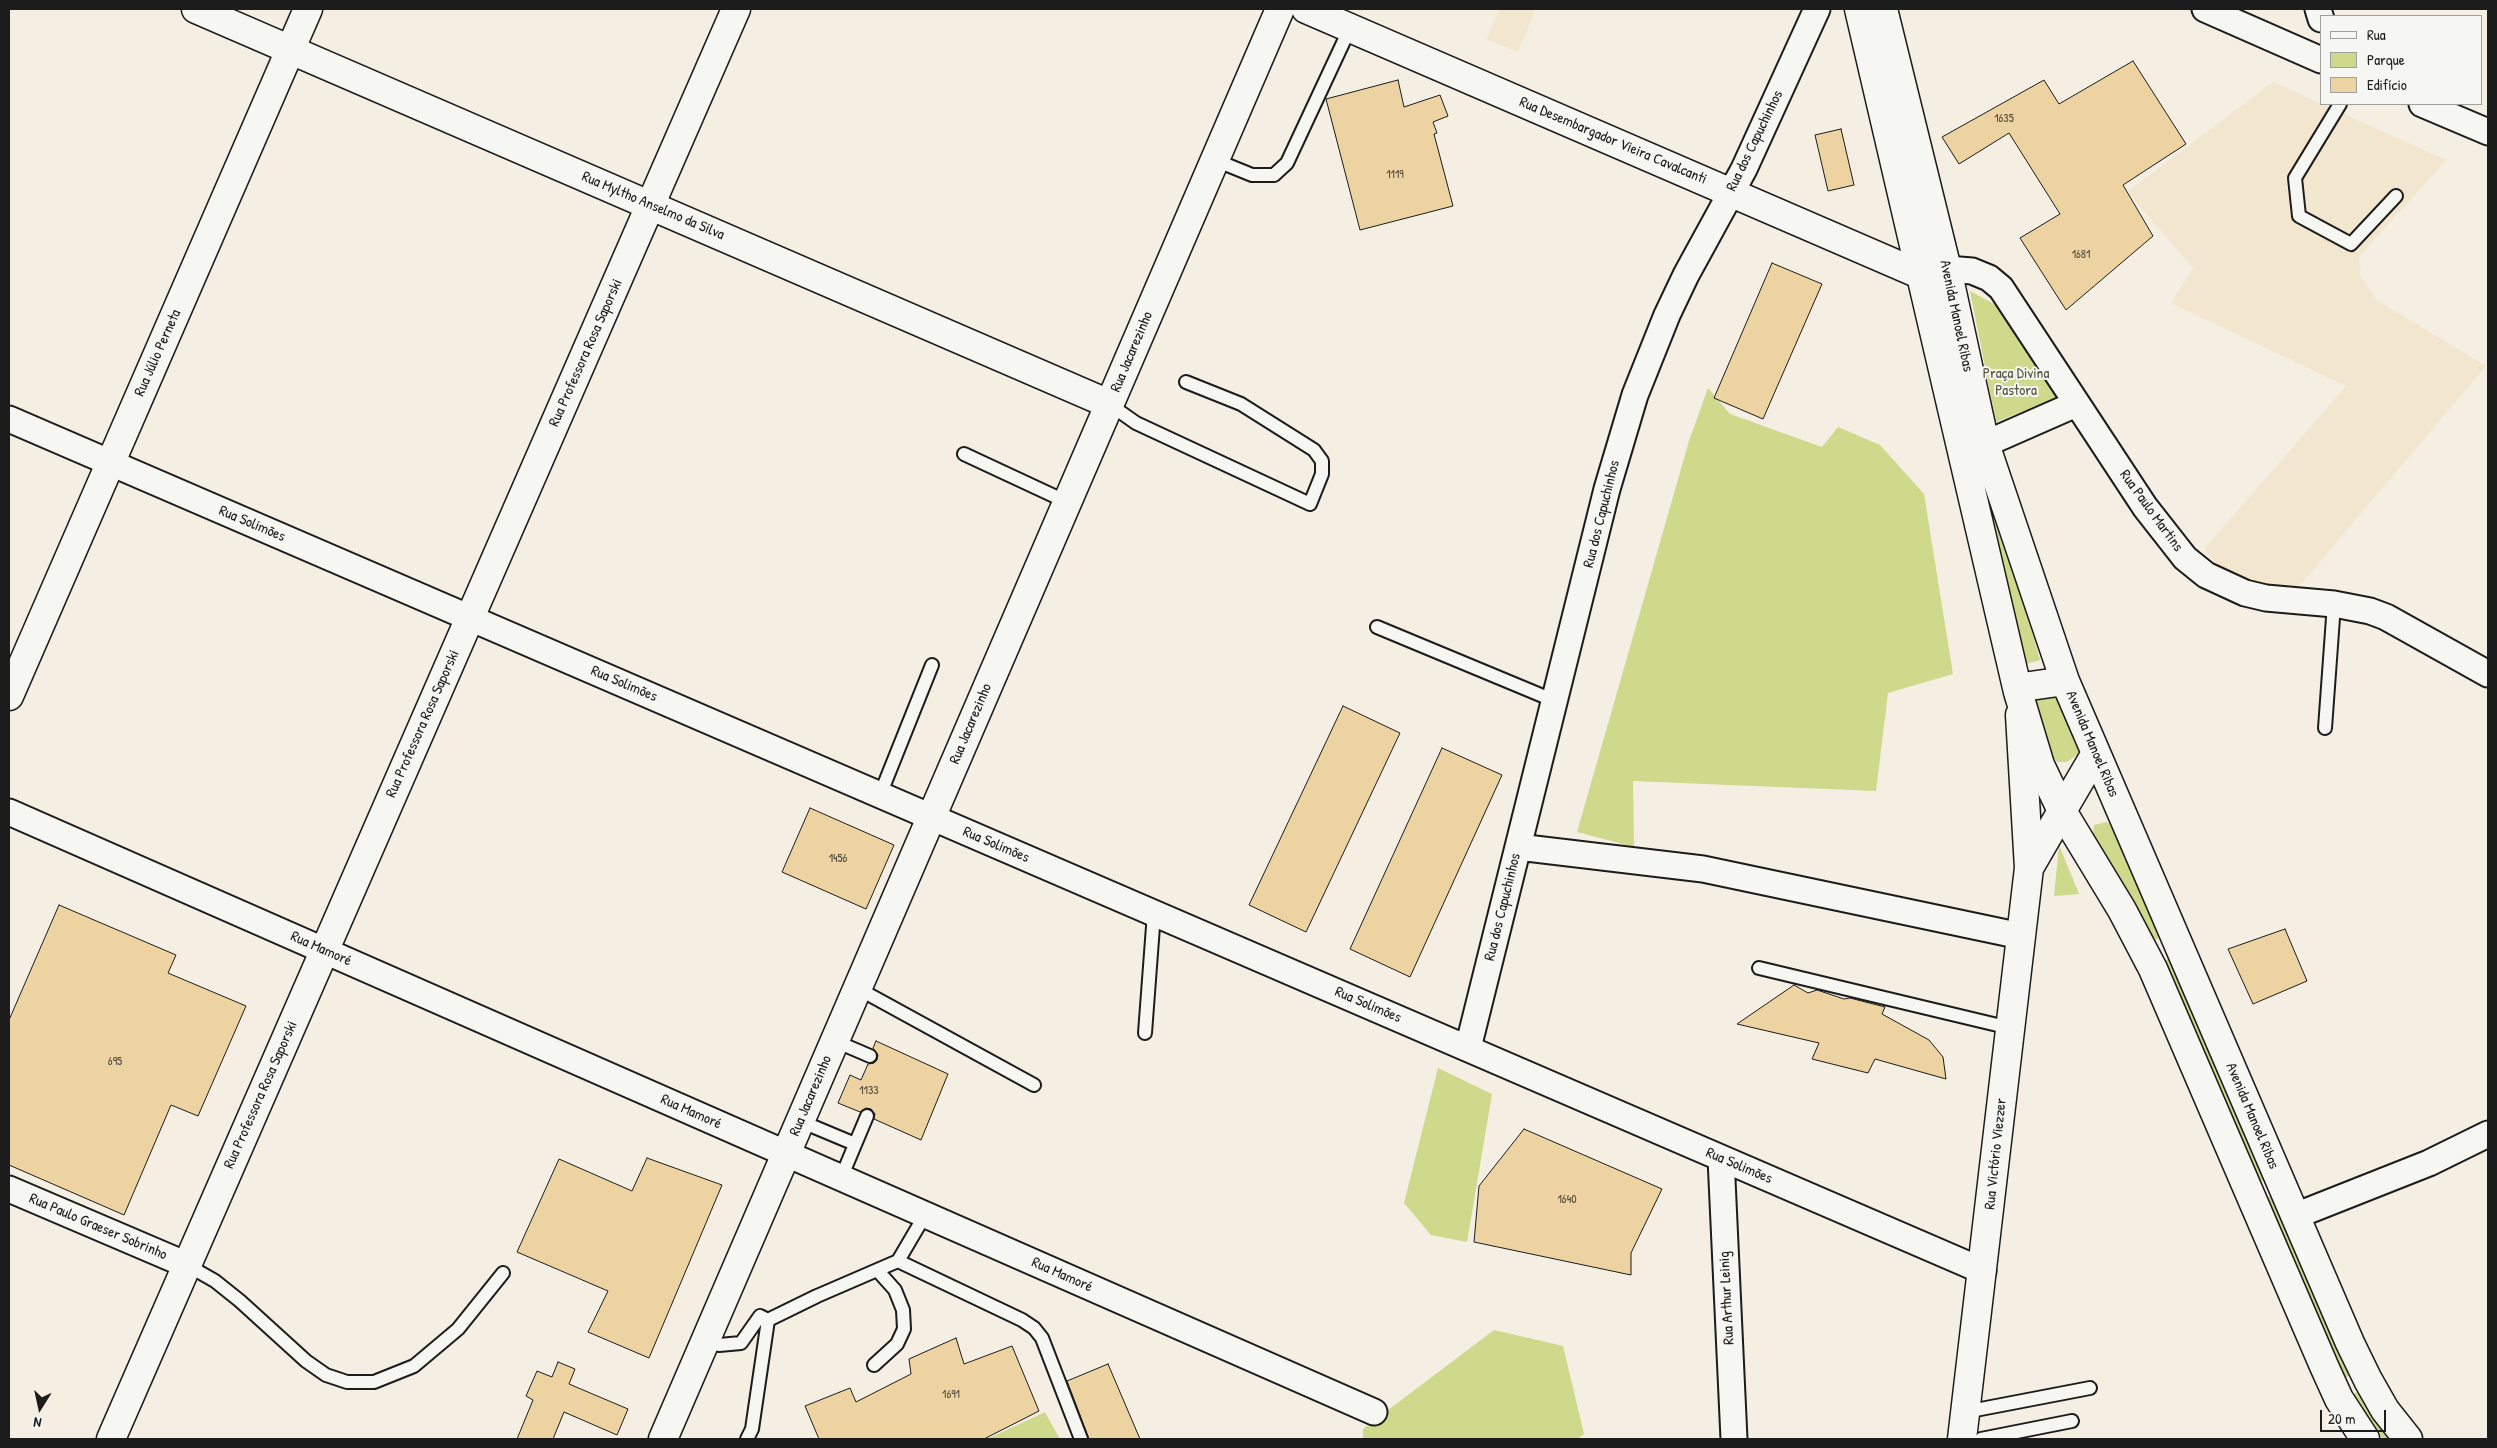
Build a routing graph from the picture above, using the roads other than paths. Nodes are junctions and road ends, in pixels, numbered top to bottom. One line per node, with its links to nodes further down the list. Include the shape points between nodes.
1 (196, 9): 11 (main road, Rua Myltho Anselmo da Silva)
2 (308, 9): 11 (main road, Rua Júlio Perneta)
3 (736, 9): 19 (main road, Rua Professora Rosa Saporski)
4 (1280, 9): 16 (main road, Rua Jacarezinho)
5 (1306, 9): 10 (main road, Rua Desembargador Vieira Cavalcanti)
6 (1817, 9): 17 (street, Rua dos Capuchinhos)
7 (1858, 9): 21 (main road, Avenida Manoel Ribas)
8 (1883, 9): 20 (main road, Avenida Manoel Ribas)
9 (2204, 9): 12 (street)
10 (1350, 28): 16 (lane, via 1287,164 1274,175 1252,175); 17 (main road, Rua Desembargador Vieira Cavalcanti)
11 (290, 50): 19 (main road, Rua Myltho Anselmo da Silva); 28 (main road, Rua Júlio Perneta)
12 (2320, 60)
13 (2339, 105): 18 (lane, via 2295,178 2298,216 2351,244)
14 (2424, 105): 15 (street)
15 (2488, 132)
16 (1215, 160): 23 (main road, Rua Jacarezinho)
17 (1731, 192): 21 (main road, Rua Desembargador Vieira Cavalcanti); 38 (street, Rua dos Capuchinhos, via 1678,291 1635,395 1607,489)
18 (2396, 196)
19 (650, 205): 23 (main road, Rua Myltho Anselmo da Silva); 31 (main road, Rua Professora Rosa Saporski)
20 (1947, 269): 21 (main road); 24 (street, Rua Paulo Martins, via 1972,270 2001,288); 26 (main road, Avenida Manoel Ribas)
21 (1919, 274): 36 (main road, Avenida Manoel Ribas)
22 (1186, 382): 23 (lane, via 1241,404 1314,450 1322,461 1322,474 1310,504 1136,423)
23 (1110, 404): 29 (main road, Rua Jacarezinho)
24 (2076, 404): 26 (street); 30 (street, Rua Paulo Martins, via 2164,533 2185,558 2206,575 2245,593 2266,598)
25 (9, 419): 28 (street, Rua Solimões)
26 (1985, 444): 35 (main road, Avenida Manoel Ribas)
27 (964, 454): 29 (lane)
28 (110, 462): 31 (street, Rua Solimões); 37 (main road, Rua Júlio Perneta)
29 (1067, 502): 44 (main road, Rua Jacarezinho)
30 (2334, 604): 34 (street, Rua Paulo Martins, via 2386,617); 39 (lane)
31 (470, 618): 41 (street, Rua Solimões); 49 (main road, Rua Professora Rosa Saporski)
32 (1377, 627): 38 (lane)
33 (932, 665): 41 (lane)
34 (2488, 674)
35 (2065, 681): 36 (main road, via 2030,686); 40 (main road, Avenida Manoel Ribas)
36 (2018, 692): 42 (main road, Avenida Manoel Ribas, via 2040,765); 46 (main road, Rua Victório Viezzer)
37 (9, 696)
38 (1555, 700): 45 (street, Rua dos Capuchinhos)
39 (2325, 728)
40 (2096, 753): 42 (main road, Rua Victório Viezzer); 67 (main road, Avenida Manoel Ribas)
41 (880, 795): 44 (street, Rua Solimões)
42 (2062, 811): 46 (main road, Rua Victório Viezzer); 87 (main road, Avenida Manoel Ribas, via 2122,910 2153,969 2324,1366 2339,1399)
43 (9, 812): 49 (street, Rua Mamoré)
44 (931, 817): 47 (street, Rua Solimões); 51 (main road, Rua Jacarezinho)
45 (1518, 848): 48 (street, via 1703,869); 55 (street, Rua dos Capuchinhos)
46 (2028, 868): 48 (main road, Rua Victório Viezzer)
47 (1154, 913): 53 (lane); 55 (street, Rua Solimões)
48 (2021, 936): 52 (main road, Rua Victório Viezzer)
49 (324, 951): 62 (street, Rua Mamoré); 69 (main road, Rua Professora Rosa Saporski)
50 (1759, 968): 52 (lane)
51 (857, 988): 54 (main road, Rua Jacarezinho); 57 (lane)
52 (2010, 1028): 71 (main road, Rua Victório Viezzer)
53 (1145, 1033)
54 (835, 1041): 56 (lane); 59 (main road, Rua Jacarezinho)
55 (1468, 1048): 63 (street, Rua Solimões)
56 (870, 1056)
57 (1034, 1084)
58 (867, 1116): 61 (lane)
59 (800, 1121): 61 (lane); 62 (main road, Rua Jacarezinho)
60 (2488, 1134): 67 (street, via 2429,1163)
61 (855, 1144): 64 (lane)
62 (786, 1154): 64 (street, Rua Mamoré); 74 (main road, Rua Jacarezinho)
63 (1721, 1158): 71 (street, Rua Solimões); 84 (street, Rua Arthur Leinig)
64 (841, 1178): 66 (street, Rua Mamoré)
65 (9, 1189): 69 (street, Rua Paulo Graeser Sobrinho)
66 (925, 1215): 68 (lane); 77 (street, Rua Mamoré)
67 (2295, 1216): 88 (main road, Avenida Manoel Ribas, via 2368,1380)
68 (898, 1261): 70 (lane); 83 (lane, via 1034,1328 1042,1338)
69 (187, 1265): 72 (lane, via 240,1300 306,1361 326,1375 348,1382 374,1382 414,1366 458,1329); 80 (main road, Rua Professora Rosa Saporski)
70 (878, 1271): 73 (lane); 75 (lane, via 895,1290 903,1310 904,1329 897,1344)
71 (1983, 1271): 78 (main road, Rua Victório Viezzer)
72 (503, 1273)
73 (768, 1320): 74 (lane, via 760,1316 741,1343 719,1345); 82 (lane, via 752,1428)
74 (705, 1342): 81 (main road, Rua Jacarezinho)
75 (874, 1365)
76 (2090, 1388): 78 (lane)
77 (1374, 1412)
78 (1966, 1412): 85 (main road, Rua Victório Viezzer)
79 (2072, 1421): 86 (lane)
80 (111, 1439)
81 (663, 1439)
82 (747, 1439)
83 (1081, 1439)
84 (1734, 1439)
85 (1962, 1439)
86 (1981, 1439)
87 (2365, 1439)
88 (2408, 1439)

